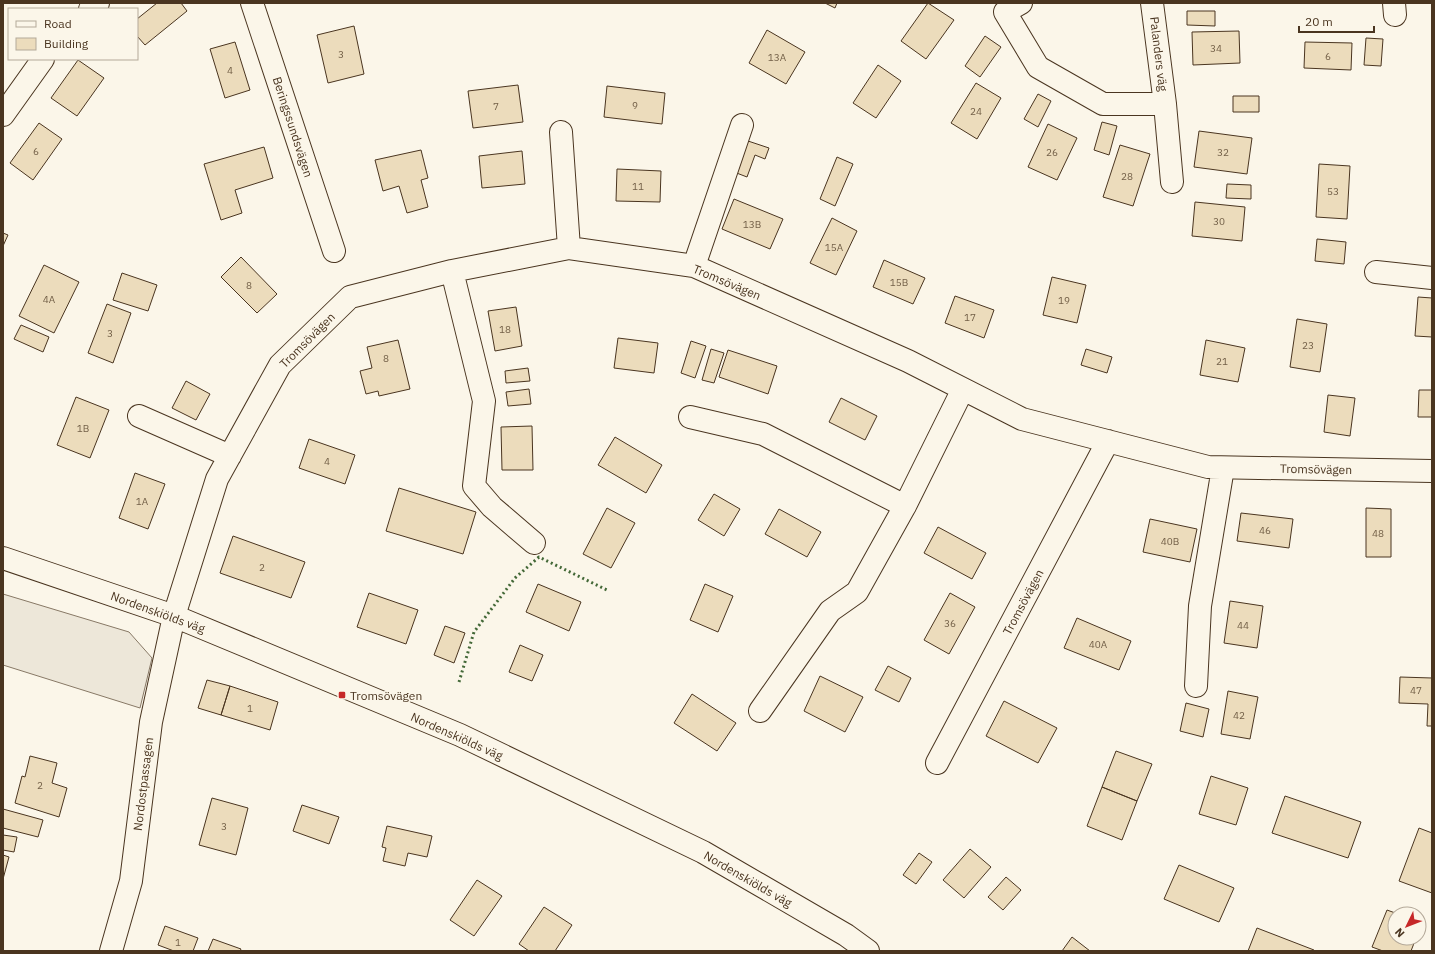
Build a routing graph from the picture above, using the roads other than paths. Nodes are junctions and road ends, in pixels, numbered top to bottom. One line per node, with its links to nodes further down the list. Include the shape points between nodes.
1 (252, 3): 11 (street, Beringssundsvägen)
2 (1152, 3): 5 (street, Palanders väg)
3 (1006, 6): 5 (street, Palanders väg, via 1038,67 1103,104)
4 (42, 60): 6 (street)
5 (1165, 104): 9 (street, Palanders väg)
6 (3, 115)
7 (742, 125): 12 (street)
8 (561, 132): 10 (street)
9 (1172, 182)
10 (569, 248): 12 (street, Tromsövägen); 13 (street, Tromsövägen)
11 (334, 251)
12 (694, 266): 16 (street, Tromsövägen)
13 (452, 271): 20 (street, Tromsövägen, via 350,297 280,365); 24 (street, via 484,401 474,486 492,507)
14 (1376, 272): 15 (street)
15 (1432, 278)
16 (963, 389): 19 (street, Tromsövägen, via 1022,419); 23 (street)
17 (139, 416): 20 (street)
18 (690, 417): 23 (street, via 763,434)
19 (1108, 441): 21 (street, Tromsövägen, via 1208,467); 29 (street, Tromsövägen)
20 (230, 456): 26 (street, Tromsövägen, via 217,479)
21 (1223, 468): 22 (street, Tromsövägen); 27 (street, via 1200,606)
22 (1432, 471)
23 (905, 506): 28 (street, via 857,592 830,611)
24 (534, 543)
25 (3, 558): 26 (street, Nordenskiölds väg)
26 (174, 616): 30 (street, Nordostpassagen, via 151,722 131,881); 31 (street, Nordenskiölds väg, via 460,735 696,849 846,935)
27 (1196, 686)
28 (760, 711)
29 (937, 763)
30 (111, 951)
31 (868, 951)

